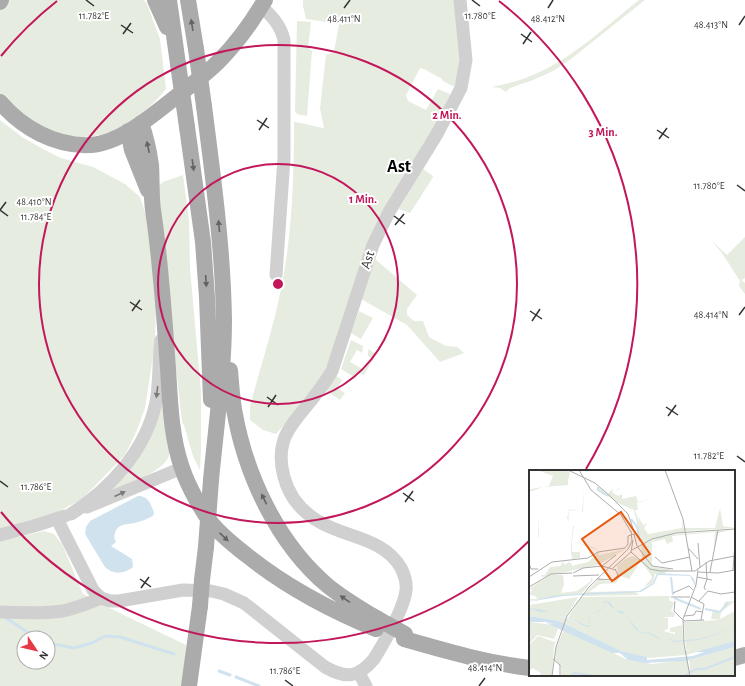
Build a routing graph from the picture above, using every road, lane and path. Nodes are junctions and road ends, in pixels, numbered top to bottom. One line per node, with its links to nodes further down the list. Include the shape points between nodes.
1 (155, 0): 6 (main road)
2 (169, 0): 6 (main road)
3 (188, 0): 13 (main road, one-way to 3, bridge, via 219,223)
4 (460, 0): 26 (street, Ast, via 466,60 461,88 437,134 389,212 373,245 332,371 293,424 282,449 282,469 288,490 299,506 318,522 382,548 397,561 405,578 407,590 403,603 374,659 368,667)
5 (263, 3): 8 (main road, via 220,60 189,87); 12 (street, via 278,23 284,40 284,158)
6 (175, 43): 16 (main road, one-way to 16, bridge, via 203,242 207,289)
7 (0, 102): 9 (main road, via 8,112 27,126 48,137 80,145)
8 (134, 127): 9 (main road); 10 (main road, via 131,145); 11 (main road, one-way to 8, via 149,154)
9 (100, 143): 10 (main road, via 112,146)
10 (137, 164): 11 (main road)
11 (152, 200): 14 (main road)
12 (276, 275)
13 (224, 321): 16 (main road); 22 (main road, one-way to 13, via 312,571 289,543 274,519 248,464 239,433)
14 (164, 325): 15 (main road, via 170,404); 17 (street, one-way to 17, via 159,352 156,402 148,428 127,464 107,486)
15 (182, 468): 17 (street, one-way to 15); 22 (main road, one-way to 22, via 197,500 212,523 232,543 266,570 306,596 334,611)
16 (212, 475): 27 (main road, bridge, via 200,606)
17 (71, 514): 18 (street)
18 (57, 519): 19 (street); 20 (street, via 90,585)
19 (0, 534)
20 (101, 598): 21 (street, via 62,611); 26 (street, via 119,601 184,590 224,594 244,603 325,667 342,675)
21 (0, 612)
22 (377, 624): 25 (main road, bridge, via 430,646 484,660)
23 (745, 655): 24 (main road)
24 (735, 658)
25 (529, 668)
26 (359, 672): 28 (street)
27 (189, 686)
28 (366, 686)

